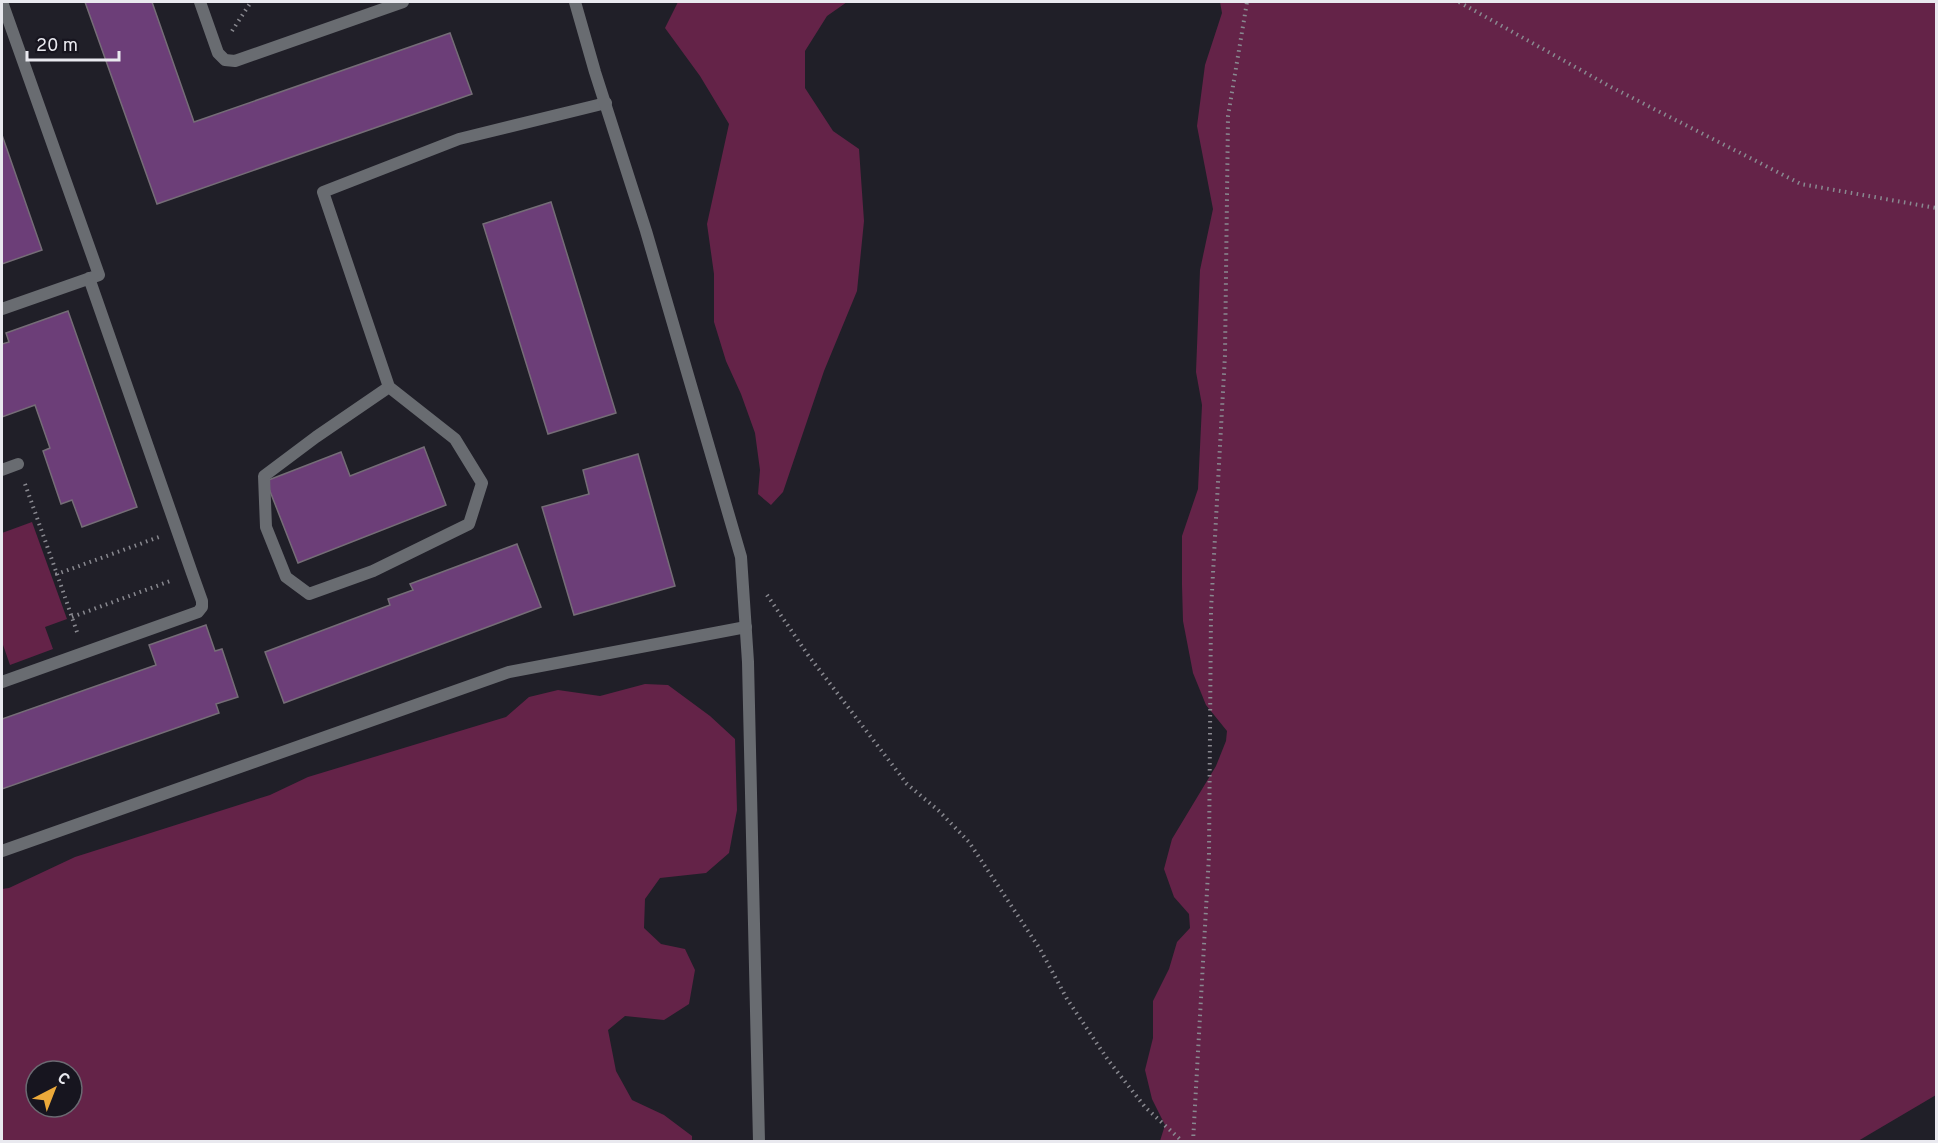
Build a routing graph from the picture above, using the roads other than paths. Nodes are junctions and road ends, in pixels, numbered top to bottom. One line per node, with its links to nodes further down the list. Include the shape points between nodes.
1 (2, 2): 6 (street, via 99,275)
2 (200, 2): 3 (street, via 218,53 225,60 235,61)
3 (403, 2)
4 (575, 2): 5 (street)
5 (606, 103): 8 (street, via 459,139 323,192); 11 (street, via 741,557)
6 (88, 278): 7 (street); 12 (street, via 202,608)
7 (2, 309)
8 (389, 387): 8 (street, via 264,476 266,527 286,578 309,594 373,572 469,524 482,483 455,439)
9 (18, 464): 10 (street)
10 (2, 470)
11 (746, 627): 13 (street, via 509,672); 14 (street)
12 (2, 682)
13 (2, 851)
14 (759, 1142)

